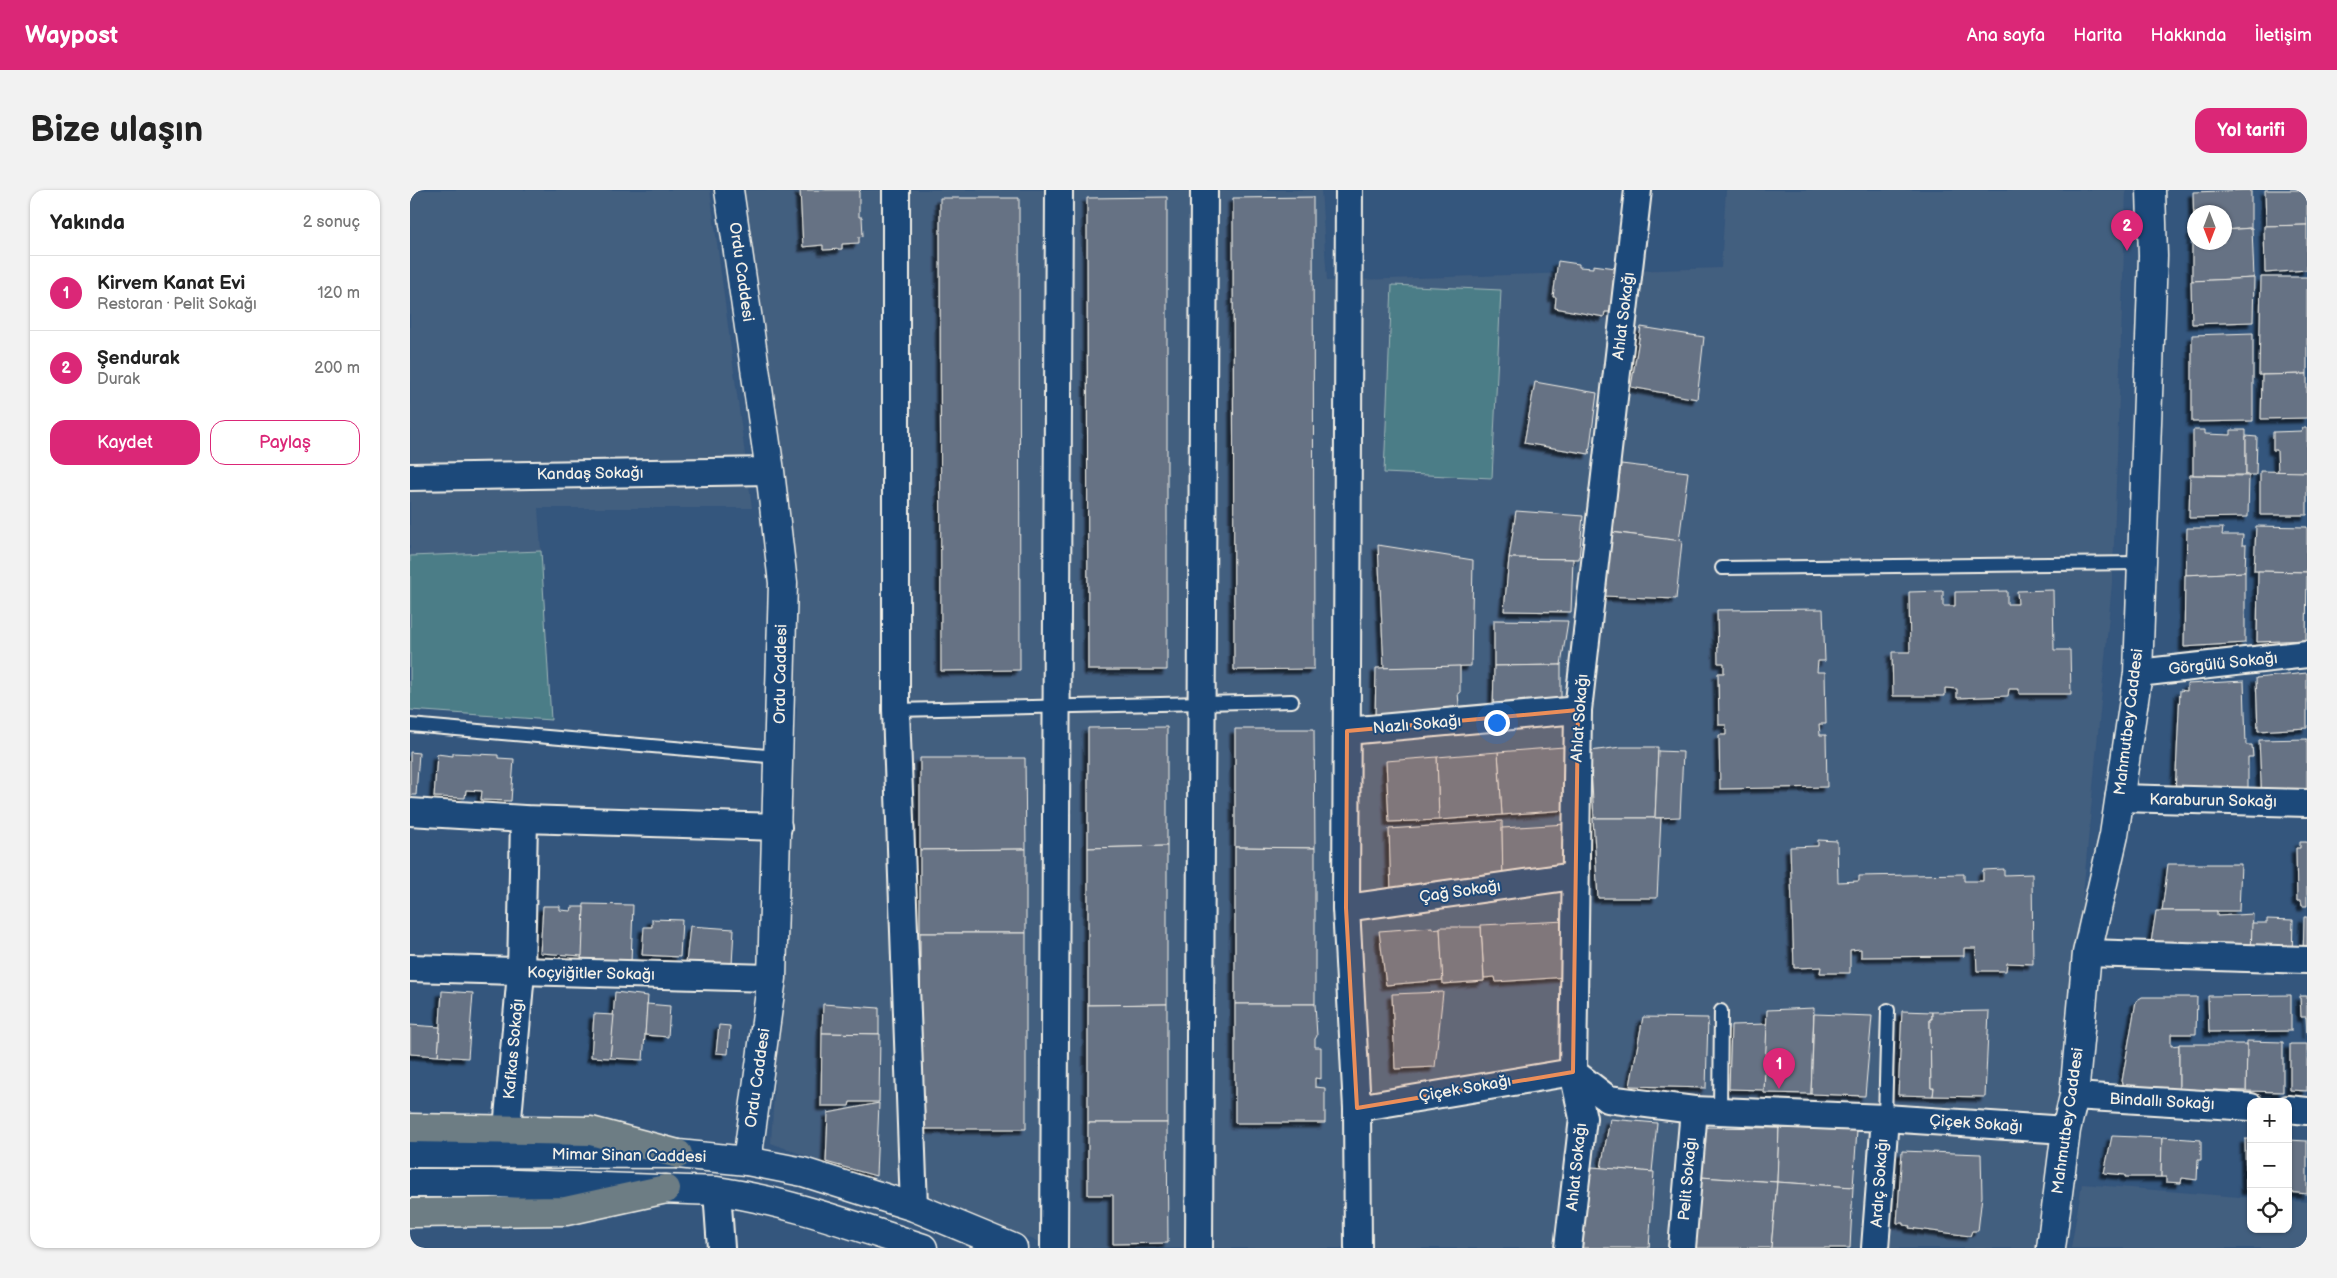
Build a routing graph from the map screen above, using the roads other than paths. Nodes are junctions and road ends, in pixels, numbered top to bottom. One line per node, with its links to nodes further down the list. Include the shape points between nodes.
1 (729, 190): 8 (main road, Ordu Caddesi)
2 (896, 190): 17 (street)
3 (1059, 190): 16 (street)
4 (1204, 190): 15 (street)
5 (1349, 190): 20 (street)
6 (1638, 190): 18 (street, Ahlat Sokağı)
7 (2151, 190): 10 (main road, Mahmutbey Caddesi, via 2153,256)
8 (770, 471): 9 (street, Kandaş Sokağı); 21 (main road, Ordu Caddesi, via 783,583)
9 (410, 477)
10 (2141, 563): 11 (lane); 13 (main road, Mahmutbey Caddesi)
11 (1722, 568)
12 (2307, 654): 13 (street, Görgülü Sokağı)
13 (2138, 673): 22 (main road, Mahmutbey Caddesi)
14 (1292, 701): 15 (lane)
15 (1201, 704): 16 (lane); 60 (street)
16 (1057, 707): 17 (lane); 59 (street)
17 (896, 710): 54 (street)
18 (1578, 710): 20 (street, Nazlı Sokağı); 27 (street, Ahlat Sokağı)
19 (410, 726): 21 (lane)
20 (1347, 731): 28 (street)
21 (779, 757): 26 (main road, Ordu Caddesi)
22 (2119, 798): 23 (street, Karaburun Sokağı); 29 (main road, Mahmutbey Caddesi, via 2114,835)
23 (2307, 803)
24 (410, 812): 25 (street)
25 (524, 819): 26 (street); 32 (street, Kafkas Sokağı)
26 (778, 827): 33 (main road, Ordu Caddesi)
27 (1574, 876): 28 (street, Çağ Sokağı); 36 (street, Ahlat Sokağı)
28 (1346, 908): 39 (street)
29 (2087, 953): 30 (street); 37 (main road, Mahmutbey Caddesi)
30 (2307, 960)
31 (410, 968): 32 (street, Koçyiğitler Sokağı)
32 (521, 973): 33 (street, Koçyiğitler Sokağı); 46 (street, Kafkas Sokağı)
33 (772, 978): 50 (main road, Ordu Caddesi)
34 (1888, 1010): 44 (lane)
35 (1721, 1012): 43 (lane)
36 (1573, 1072): 39 (street, Çiçek Sokağı); 41 (street, Çiçek Sokağı, via 1608,1099); 62 (street, Ahlat Sokağı, via 1583,1118)
37 (2074, 1096): 38 (street, Bindallı Sokağı); 47 (main road, Mahmutbey Caddesi)
38 (2247, 1107)
39 (1357, 1108): 61 (street)
40 (2292, 1109): 42 (street)
41 (1694, 1110): 43 (street, Çiçek Sokağı); 63 (street, Pelit Sokağı)
42 (2307, 1110)
43 (1720, 1111): 44 (street, Çiçek Sokağı)
44 (1885, 1118): 47 (street, Çiçek Sokağı); 64 (street, Ardıç Sokağı)
45 (410, 1128): 46 (main road)
46 (507, 1130): 49 (main road, via 591,1131)
47 (2066, 1130): 65 (main road, Mahmutbey Caddesi)
48 (410, 1154): 49 (main road, Mimar Sinan Caddesi)
49 (678, 1154): 50 (main road, Mimar Sinan Caddesi)
50 (747, 1161): 54 (main road, Mimar Sinan Caddesi, via 803,1172)
51 (410, 1182): 52 (main road, Mimar Sinan Caddesi)
52 (666, 1189): 53 (main road, Mimar Sinan Caddesi); 55 (main road, via 566,1211)
53 (717, 1191): 56 (street); 57 (main road, Mimar Sinan Caddesi, via 753,1196)
54 (914, 1207): 58 (main road, Mimar Sinan Caddesi)
55 (410, 1213)
56 (721, 1248)
57 (923, 1248)
58 (1013, 1248)
59 (1054, 1248)
60 (1198, 1248)
61 (1358, 1248)
62 (1568, 1248)
63 (1682, 1248)
64 (1875, 1248)
65 (2051, 1248)

